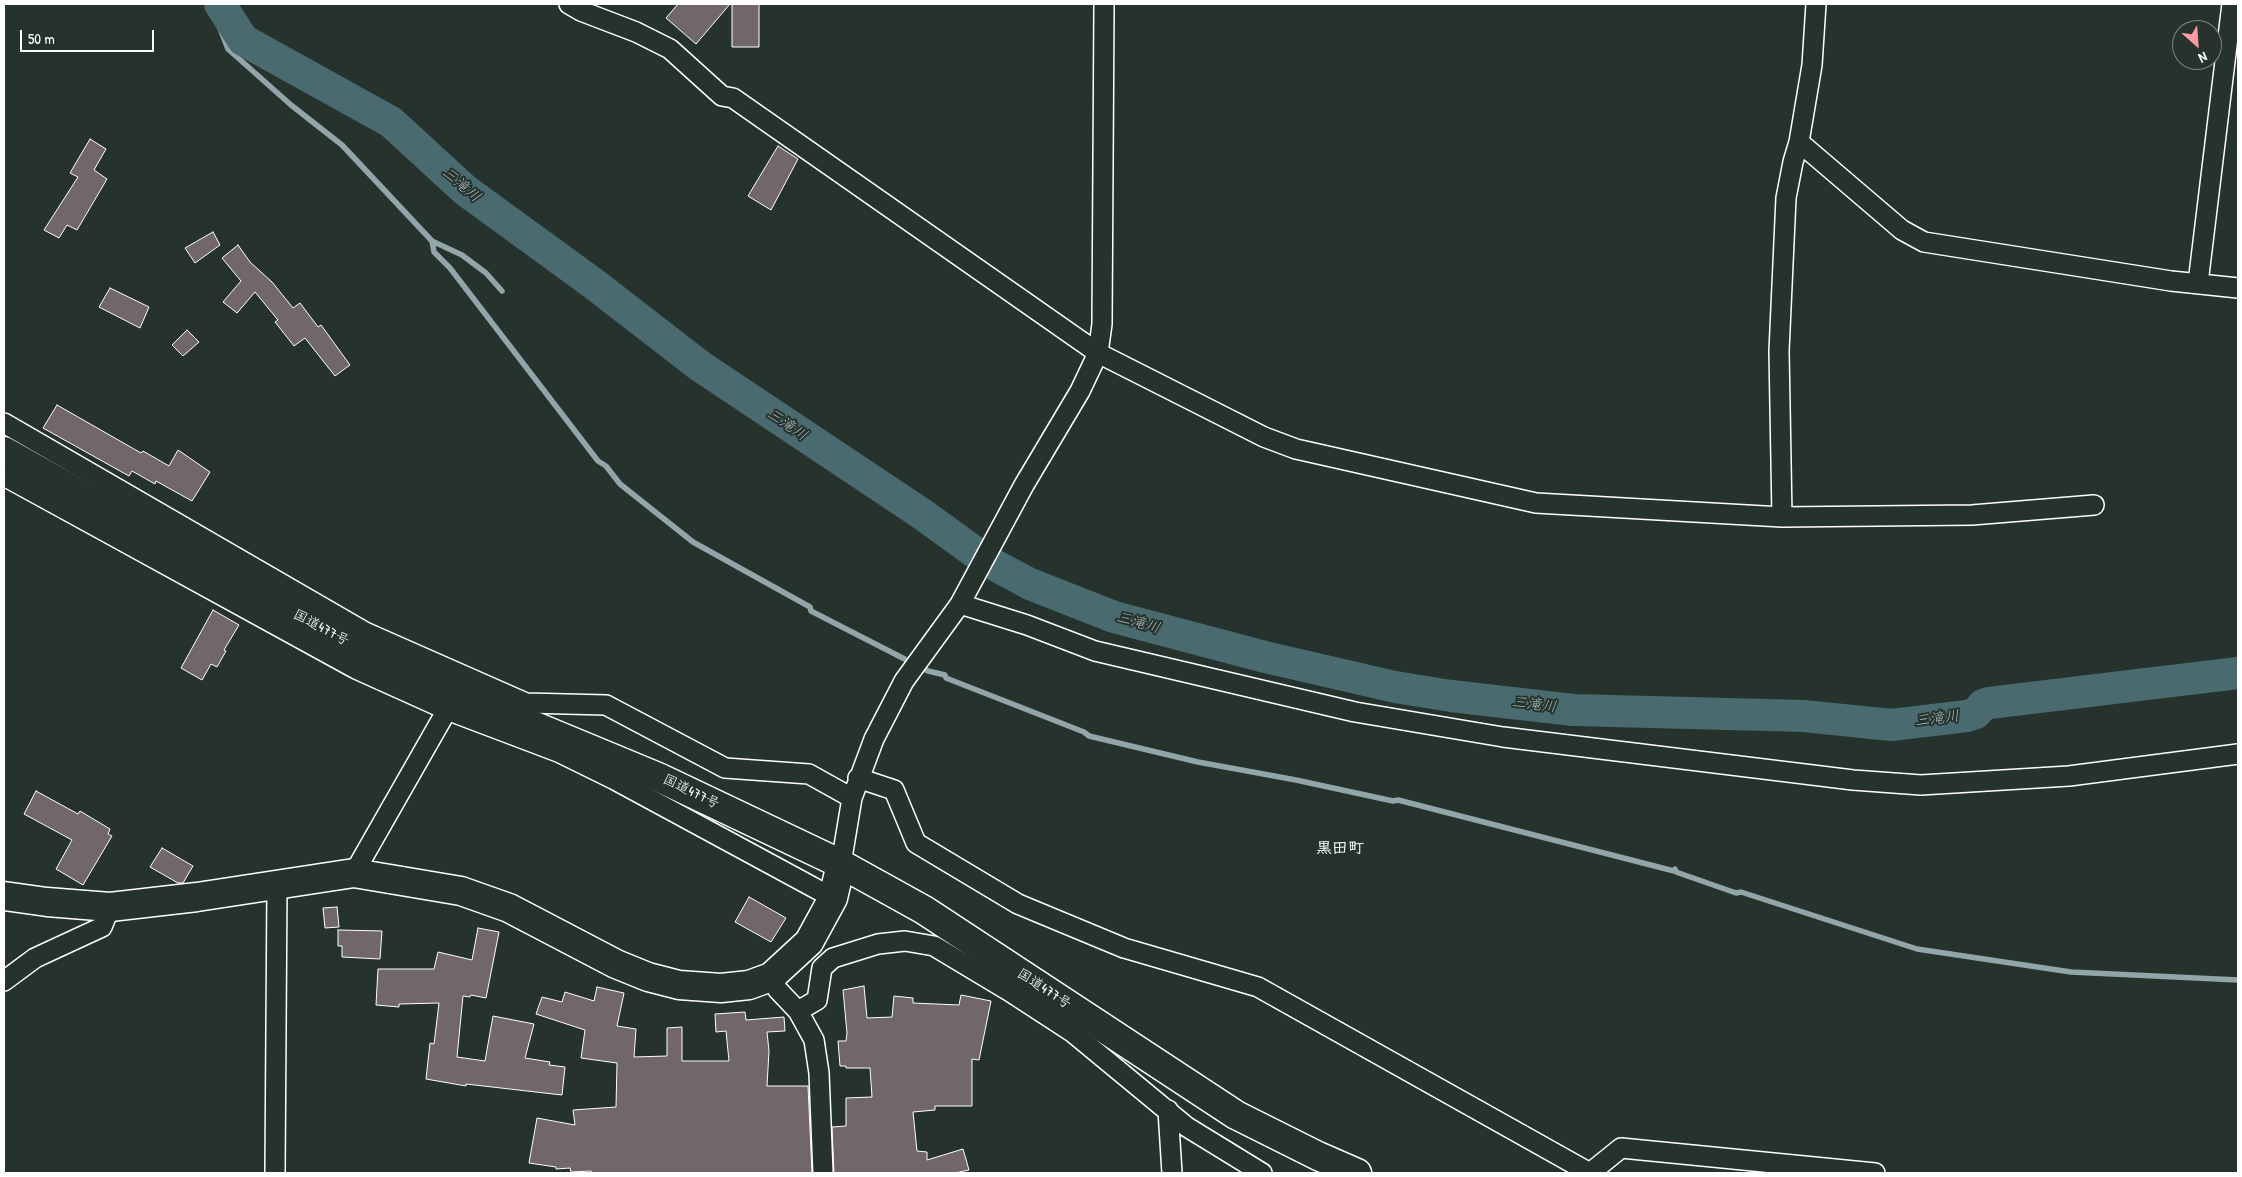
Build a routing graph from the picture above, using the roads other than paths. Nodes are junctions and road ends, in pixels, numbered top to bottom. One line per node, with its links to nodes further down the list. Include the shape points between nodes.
1 (569, 4): 8 (street, via 670,49 722,96 733,98)
2 (1104, 4): 8 (street, via 1102,324)
3 (1816, 4): 5 (street, via 1812,65)
4 (2232, 6): 6 (street)
5 (1800, 142): 6 (street, via 1902,230 1924,242); 12 (street, via 1786,198 1780,351)
6 (2198, 283): 7 (street)
7 (2238, 288)
8 (1098, 353): 12 (street, via 1296,450 1536,503); 13 (street, via 1080,391 1024,485)
9 (4, 423): 17 (street, via 374,636 526,703 606,705 725,768 809,774)
10 (4, 458): 14 (street, via 356,669); 18 (main road, 国道477号, via 317,627 431,683 658,776)
11 (2094, 506): 12 (street, via 1972,515)
12 (1782, 517)
13 (961, 602): 15 (street, via 1095,651 1355,712 1503,738 1843,779 1921,785 2059,776); 16 (street, via 904,681)
14 (447, 710): 19 (street); 22 (street, via 558,752)
15 (2238, 754)
16 (858, 778): 17 (street); 33 (street, via 894,790 916,843 1018,904 1124,948 1258,987)
17 (852, 798): 18 (street)
18 (841, 864): 22 (main road); 32 (main road, 国道477号, via 924,910 1236,1115)
19 (354, 873): 20 (main road); 24 (main road, via 461,891 508,908 616,964 679,985 721,988 749,985)
20 (277, 884): 23 (main road); 28 (street)
21 (4, 896): 23 (main road)
22 (832, 898): 24 (main road, via 809,942)
23 (110, 907): 25 (street, via 102,927 35,958)
24 (771, 977): 26 (street, via 778,990)
25 (4, 981)
26 (798, 1011): 27 (street, via 817,1000 822,968 833,958 887,943 905,941 934,946 1072,1032); 29 (street, via 814,1040)
27 (1168, 1110): 30 (street); 31 (street, via 1187,1127)
28 (275, 1173)
29 (823, 1173)
30 (1172, 1173)
31 (1262, 1173)
32 (1357, 1173)
33 (1590, 1173): 34 (street, via 1621,1148)
34 (1874, 1173)

